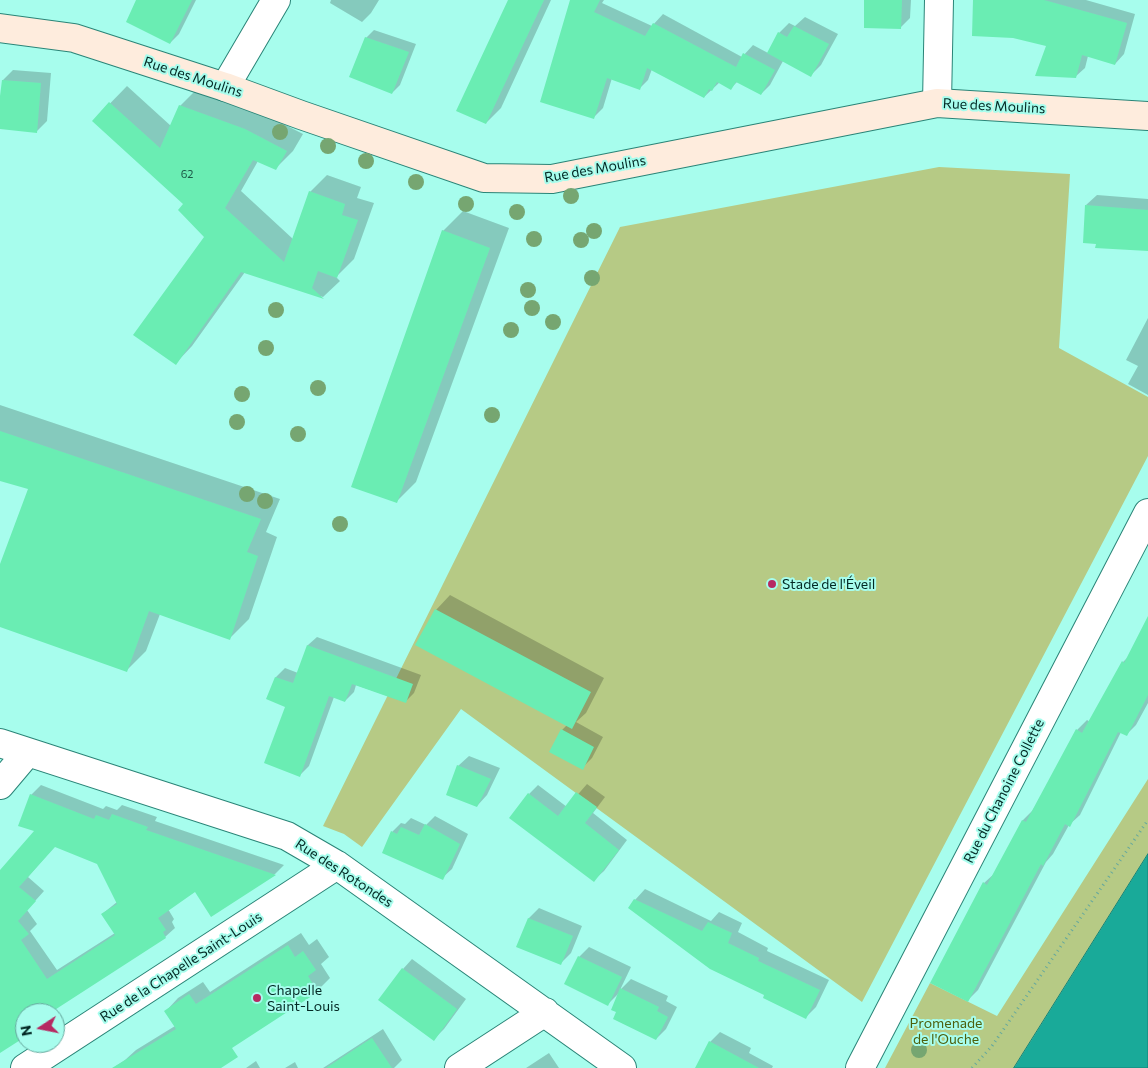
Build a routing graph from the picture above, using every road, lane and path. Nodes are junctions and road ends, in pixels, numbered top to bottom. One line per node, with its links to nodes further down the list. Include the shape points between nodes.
1 (276, 0): 4 (street)
2 (939, 0): 5 (street)
3 (0, 28): 4 (street, Rue des Moulins, via 74,38)
4 (226, 88): 5 (street, Rue des Moulins, via 484,178 562,177)
5 (937, 103): 6 (street, Rue des Moulins)
6 (1148, 116)
7 (1148, 513): 17 (street, Rue du Chanoine Collette)
8 (0, 743): 9 (street, Rue des Rotondes)
9 (27, 753): 10 (street); 12 (street, Rue des Rotondes, via 287,836)
10 (0, 786)
11 (1148, 820): 18 (path, via 992,1046)
12 (337, 865): 13 (street, Rue des Rotondes); 14 (street, Rue de la Chapelle Saint-Louis)
13 (545, 1012): 15 (street); 16 (street, Rue des Rotondes)
14 (39, 1064)
15 (460, 1068)
16 (622, 1068)
17 (860, 1068)
18 (972, 1068)

